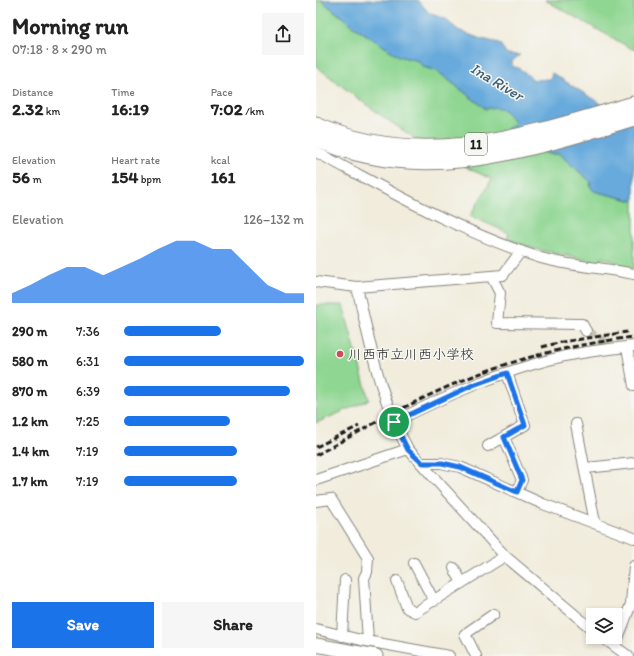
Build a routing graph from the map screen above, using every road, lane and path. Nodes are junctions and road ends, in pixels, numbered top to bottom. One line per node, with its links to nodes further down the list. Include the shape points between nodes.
1 (634, 104): 3 (highway, 11, via 511,139 452,147 389,146 357,139)
2 (634, 118): 4 (highway, 11, via 518,151 487,158 454,161 388,160 358,154)
3 (316, 124)
4 (316, 139)
5 (316, 152): 6 (street, via 462,228)
6 (521, 251): 7 (street, via 566,264); 8 (street, via 503,275)
7 (634, 274)
8 (491, 276): 10 (street); 11 (street, via 500,293 497,323 582,324)
9 (316, 282): 10 (street)
10 (357, 288): 15 (street, via 385,400)
11 (586, 331)
12 (631, 346): 13 (street, via 610,347 566,356); 14 (street)
13 (507, 373): 15 (street, via 466,388); 17 (street, via 525,425)
14 (634, 386)
15 (394, 422): 19 (street)
16 (576, 424): 22 (street)
17 (504, 437): 18 (street); 24 (street, via 522,480)
18 (488, 446)
19 (408, 450): 20 (street); 23 (street)
20 (422, 463): 24 (street, via 442,463 460,467); 28 (street, via 446,493)
21 (634, 463): 22 (street)
22 (586, 468): 26 (street)
23 (316, 480)
24 (517, 492): 26 (street)
25 (316, 501): 40 (street, via 331,499 368,558 364,578)
26 (596, 523): 27 (street)
27 (634, 538)
28 (505, 556): 34 (street); 37 (street)
29 (414, 563): 35 (street)
30 (634, 566): 43 (street, via 631,604)
31 (454, 568): 34 (street)
32 (344, 580): 39 (street)
33 (397, 581): 35 (street, via 410,610 415,612)
34 (462, 583): 35 (street)
35 (434, 601)
36 (494, 614): 46 (street, via 464,634)
37 (586, 624)
38 (316, 629): 39 (street)
39 (342, 636): 40 (street)
40 (368, 641): 45 (street)
41 (612, 644): 43 (street)
42 (316, 645): 44 (main road)
43 (615, 646): 47 (street)
44 (376, 656)
45 (450, 656)
46 (476, 656)
47 (628, 656)

